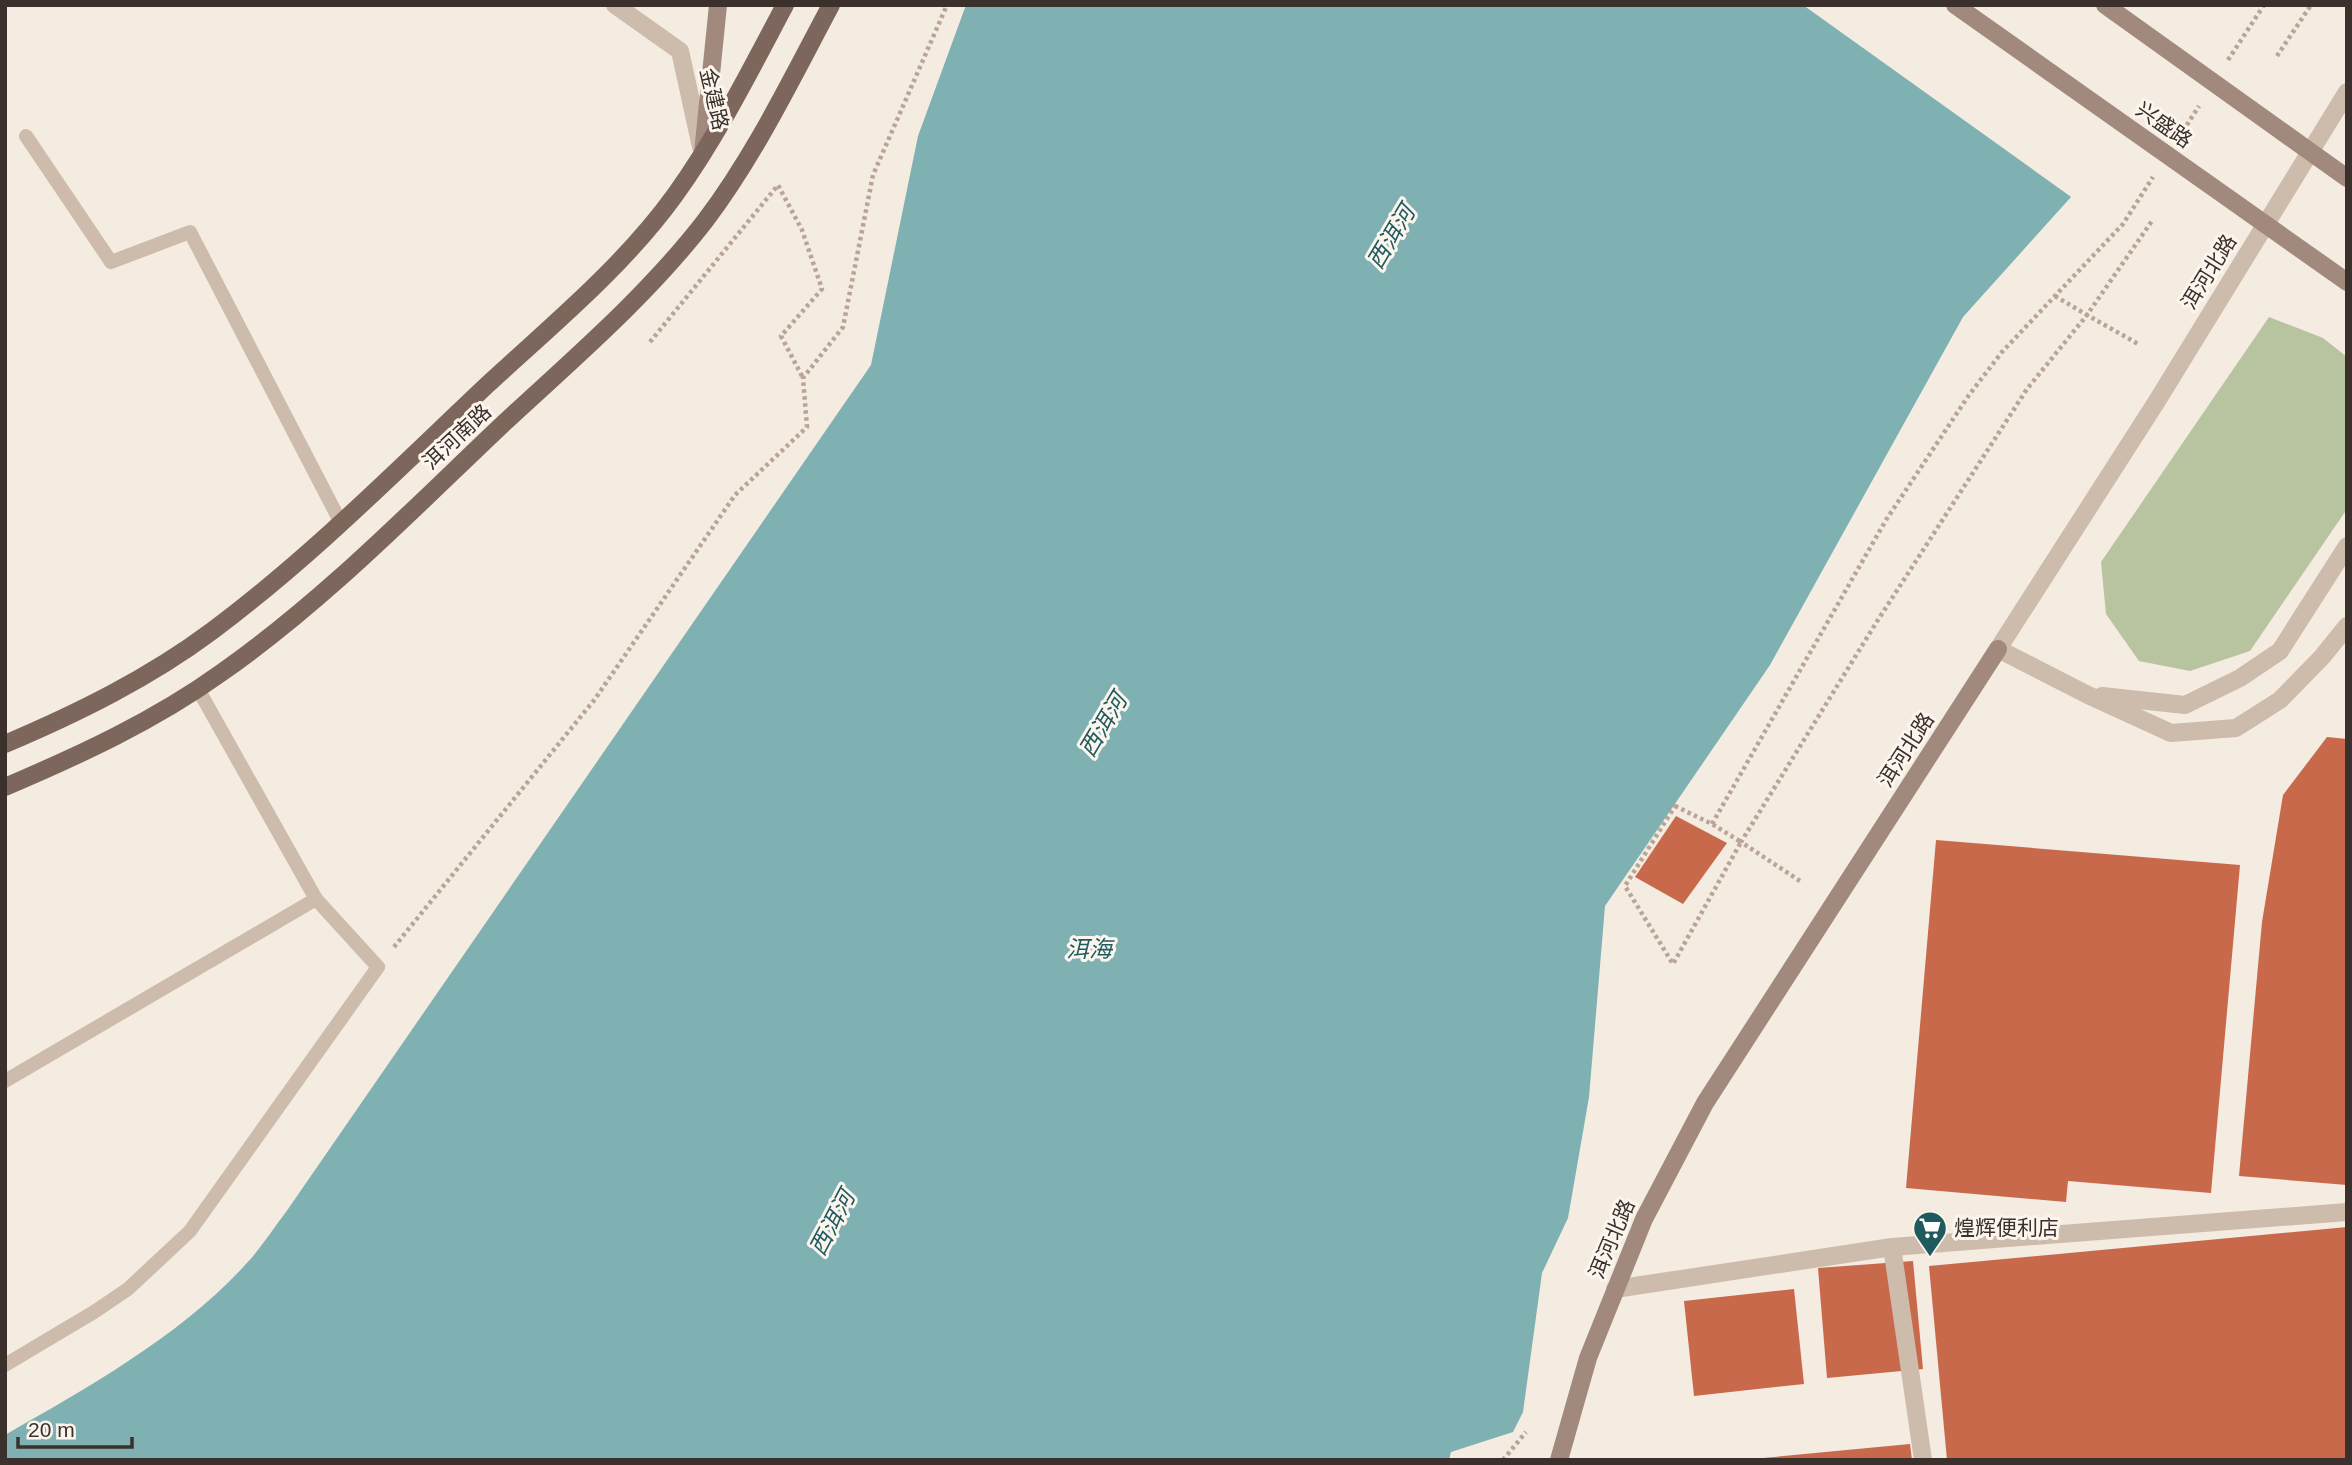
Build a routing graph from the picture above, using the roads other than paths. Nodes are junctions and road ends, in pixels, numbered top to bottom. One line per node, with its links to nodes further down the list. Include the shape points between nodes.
1 (615, 5): 9 (street, 金建路, via 680,51)
2 (718, 5): 9 (street)
3 (785, 5): 9 (main road, 洱河南路)
4 (831, 5): 16 (main road, 洱河南路, via 772,114 692,238 611,323 349,569)
5 (1955, 5): 11 (street, 兴盛路, bridge)
6 (2105, 5): 10 (street, bridge)
7 (2347, 92): 15 (street, 洱河北路)
8 (26, 136): 12 (lane, via 111,261 190,232)
9 (703, 153): 12 (main road, 洱河南路, via 661,213 607,272)
10 (2347, 178)
11 (2347, 282)
12 (341, 523): 18 (main road, 洱河南路, via 265,590 167,662 84,709)
13 (2347, 546): 17 (street, via 2280,651 2240,678 2185,705)
14 (2347, 626): 17 (street, via 2280,700 2236,728 2171,733)
15 (1998, 649): 17 (street); 24 (street, 洱河北路, via 1705,1103 1644,1219)
16 (198, 689): 19 (main road, 洱河南路, via 102,744); 20 (lane)
17 (2088, 695)
18 (5, 744)
19 (5, 787)
20 (316, 899): 21 (lane); 25 (lane, via 378,967 190,1231 128,1289)
21 (5, 1081)
22 (2347, 1212): 23 (street)
23 (1892, 1247): 24 (street); 27 (street)
24 (1615, 1289): 26 (street, 洱河北路, via 1588,1358)
25 (5, 1365)
26 (1559, 1460)
27 (1923, 1460)

